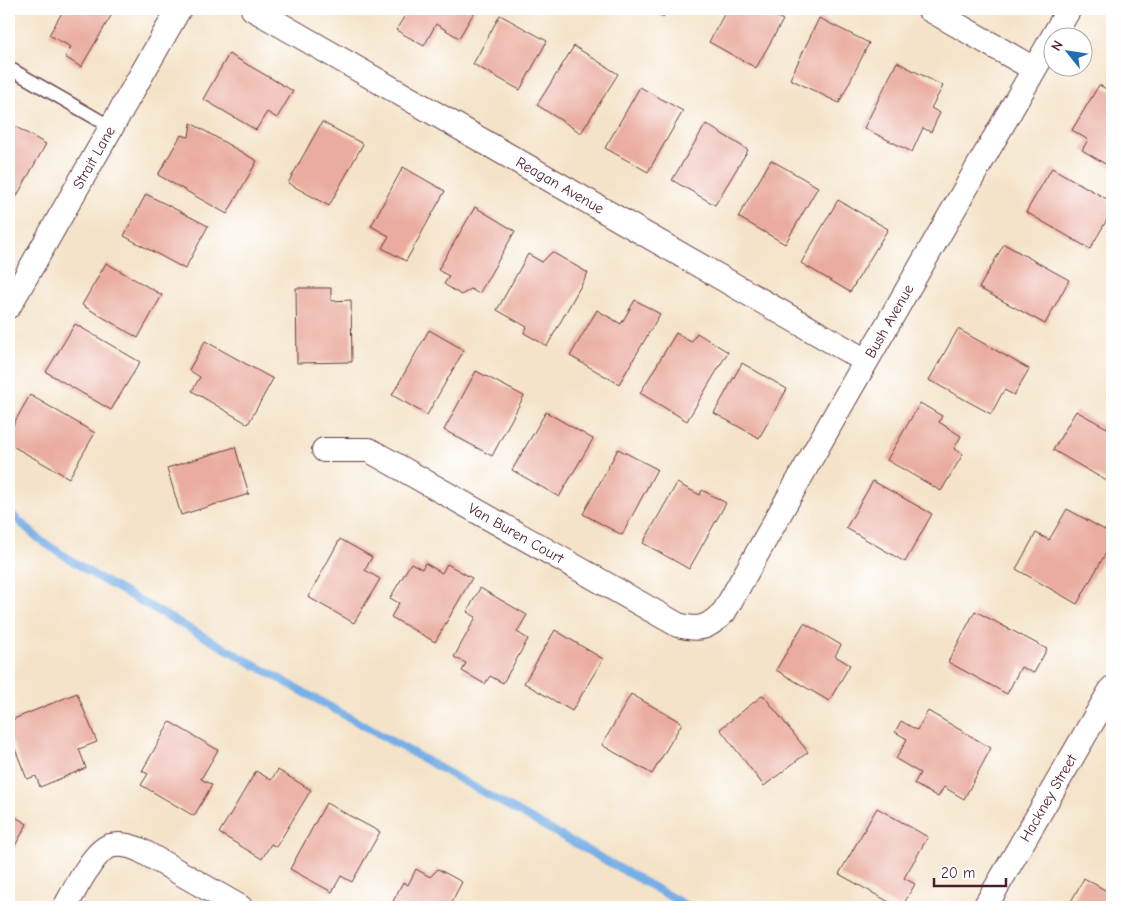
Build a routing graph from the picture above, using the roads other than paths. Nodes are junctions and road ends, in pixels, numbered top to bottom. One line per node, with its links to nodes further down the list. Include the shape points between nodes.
1 (179, 9): 7 (street, Strait Lane)
2 (253, 9): 10 (street, Reagan Avenue)
3 (929, 9): 6 (street)
4 (1069, 9): 6 (street, Bush Avenue)
5 (9, 68): 7 (lane)
6 (1034, 69): 10 (street, Bush Avenue)
7 (111, 126): 8 (street, Strait Lane)
8 (16, 277): 9 (street, Strait Lane)
9 (9, 306)
10 (866, 361): 12 (street, Bush Avenue, via 724,612)
11 (324, 450): 12 (street, Van Buren Court, via 369,450 678,625)
12 (705, 627)
13 (1112, 688): 16 (street, Hackney Street)
14 (65, 907): 15 (street, via 93,859 108,846 120,845 136,848)
15 (240, 907)
16 (985, 907)

